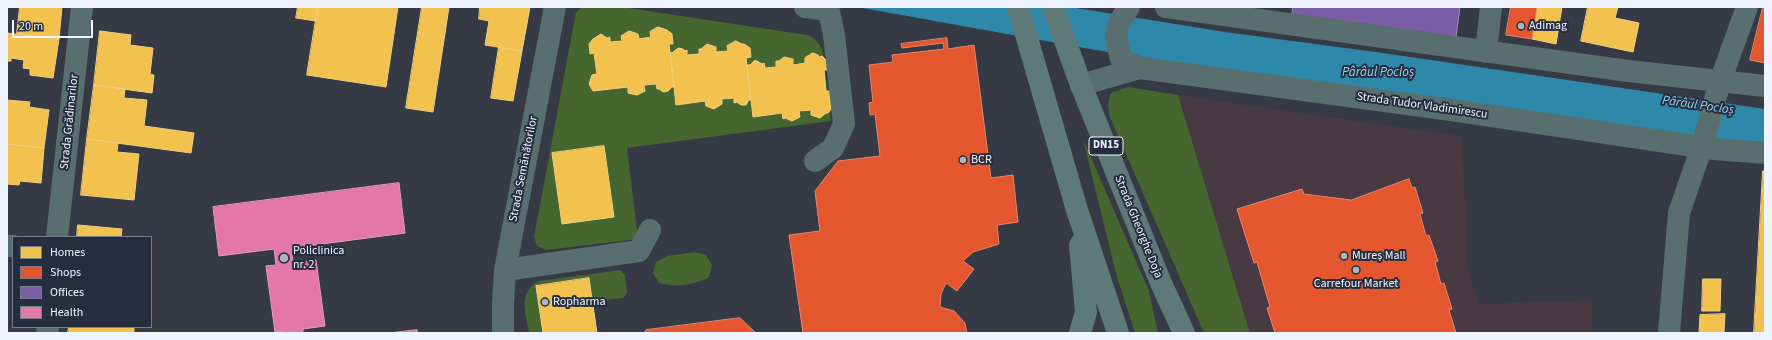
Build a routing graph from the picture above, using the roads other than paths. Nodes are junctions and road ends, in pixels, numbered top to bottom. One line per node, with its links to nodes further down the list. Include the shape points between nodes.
1 (82, 7): 22 (street, Strada Grădinarilor)
2 (555, 7): 23 (street, Strada Semănătorilor)
3 (805, 7): 10 (street)
4 (1018, 7): 20 (main road)
5 (1053, 7): 14 (main road, Strada Gheorghe Doja / DN15)
6 (1129, 7): 13 (street, via 1119,20 1115,39 1121,59)
7 (1166, 7): 11 (street)
8 (1491, 7): 12 (street)
9 (1747, 7): 16 (street)
10 (828, 9): 19 (street, via 834,35 844,124 833,148)
11 (1255, 14): 12 (street)
12 (1486, 52): 16 (street)
13 (1140, 68): 14 (street, Strada Tudor Vladimirescu); 17 (street, Strada Tudor Vladimirescu)
14 (1081, 85): 24 (main road, Strada Gheorghe Doja / DN15)
15 (1765, 86): 16 (street)
16 (1718, 91): 17 (street)
17 (1702, 145): 18 (street, Strada Tudor Vladimirescu); 30 (street, via 1679,213)
18 (1765, 153)
19 (815, 162)
20 (1077, 210): 26 (main road, via 1086,312); 27 (main road)
21 (650, 230): 23 (street, via 639,251)
22 (57, 236)
23 (505, 270): 25 (street, Strada Semănătorilor)
24 (1161, 283): 28 (main road); 29 (main road, Strada Gheorghe Doja / DN15)
25 (503, 333)
26 (1080, 333)
27 (1118, 333)
28 (1168, 333)
29 (1184, 333)
30 (1669, 333)

